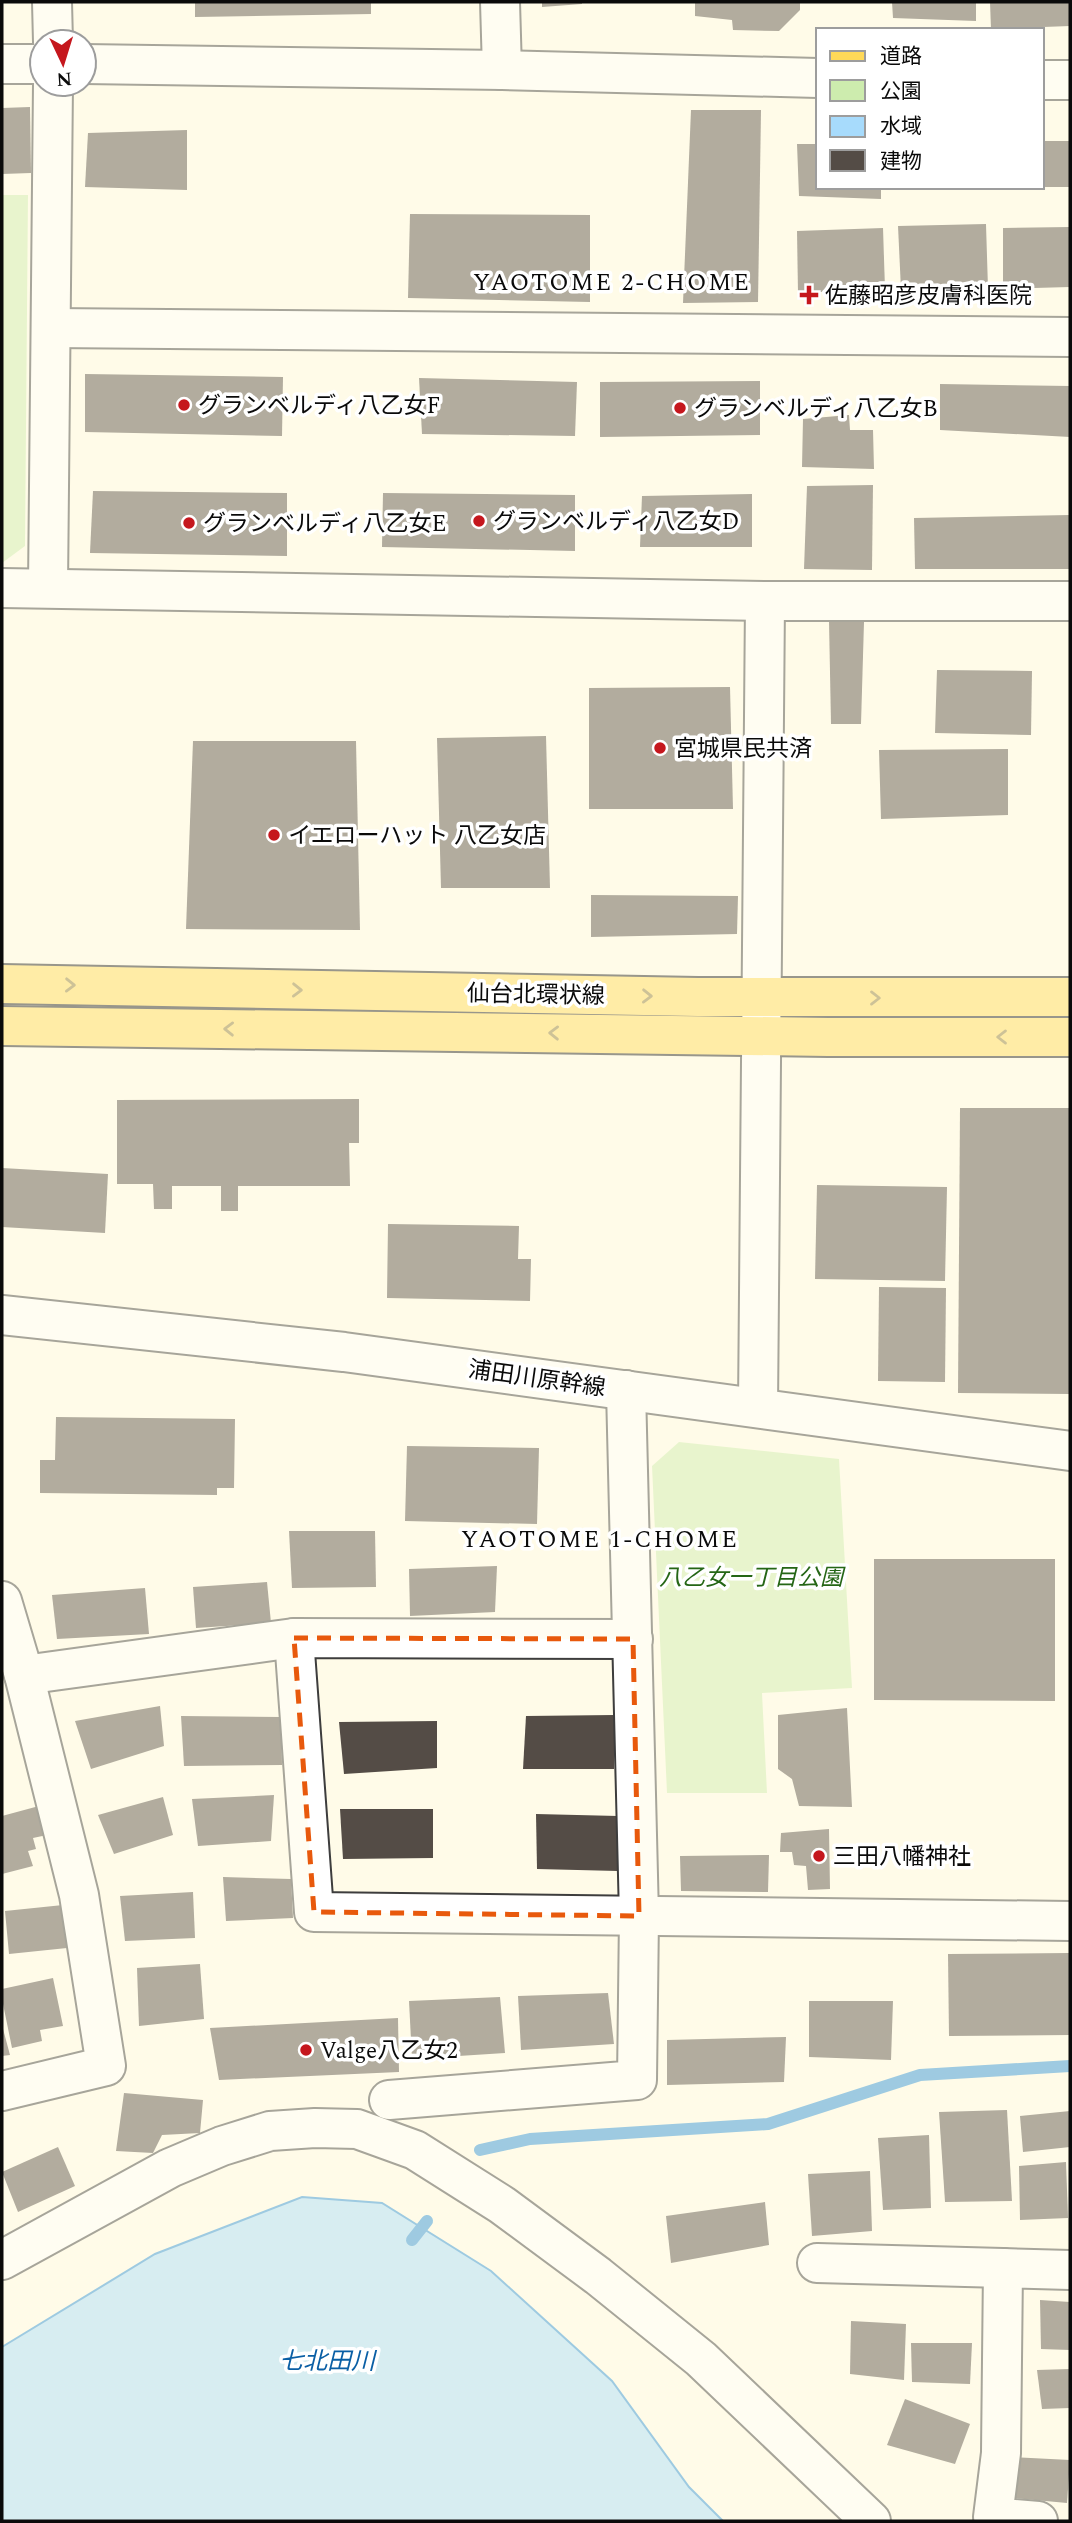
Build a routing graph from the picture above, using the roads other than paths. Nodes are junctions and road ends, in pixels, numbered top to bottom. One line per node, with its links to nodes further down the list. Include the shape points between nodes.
1 (52, 2): 3 (street)
2 (500, 2): 7 (street)
3 (53, 28)
4 (2, 64): 5 (street)
5 (28, 64)
6 (98, 64): 7 (street)
7 (502, 70): 8 (street)
8 (816, 78)
9 (1044, 80): 10 (street)
10 (1070, 80)
11 (53, 98): 12 (street)
12 (51, 328): 13 (street); 14 (street)
13 (1070, 337)
14 (48, 587): 15 (street); 16 (street)
15 (2, 588)
16 (765, 601): 17 (street); 19 (street)
17 (1070, 601)
18 (2, 984): 19 (main road, 仙台北環状線, one-way to 19)
19 (762, 996): 20 (main road, 仙台北環状線, one-way to 20); 22 (street)
20 (1070, 997)
21 (2, 1027): 22 (main road, 仙台北環状線, one-way to 21)
22 (761, 1036): 23 (main road, 仙台北環状線, one-way to 22); 26 (street)
23 (1070, 1037)
24 (2, 1315): 25 (street, 浦田川原幹線, via 344,1352)
25 (626, 1390): 26 (street, 浦田川原幹線); 30 (street)
26 (758, 1408): 27 (street, 浦田川原幹線)
27 (1070, 1451)
28 (2, 1601): 31 (street)
29 (294, 1638): 30 (street); 31 (street); 32 (street, via 314,1912)
30 (633, 1639): 32 (street)
31 (24, 1675): 34 (street, via 79,1895 106,2066)
32 (639, 1916): 33 (street); 35 (street, via 637,2080)
33 (1070, 1920)
34 (2, 2091)
35 (389, 2100)
36 (2, 2260): 41 (street, via 170,2168 222,2146 270,2131 357,2129 415,2150 502,2205 598,2276 701,2359)
37 (817, 2263): 38 (street)
38 (1003, 2268): 39 (street); 40 (street, via 1001,2453)
39 (1070, 2270)
40 (992, 2519): 42 (street)
41 (871, 2521)
42 (1038, 2521)

